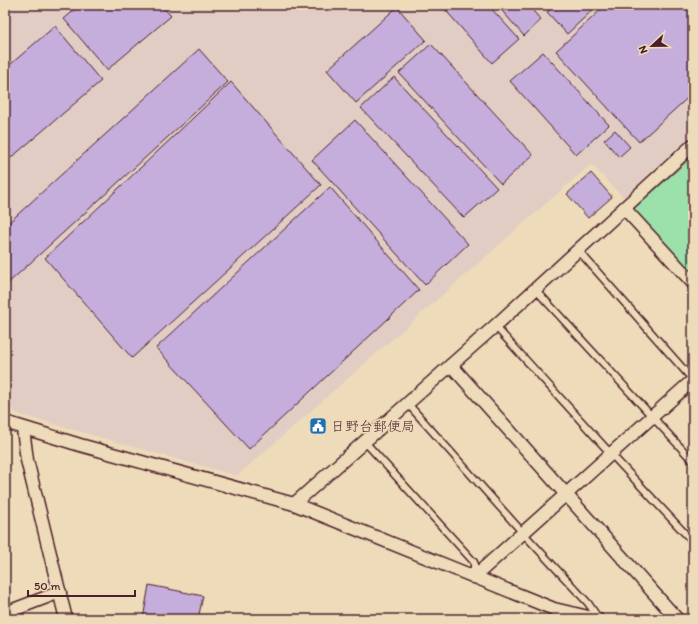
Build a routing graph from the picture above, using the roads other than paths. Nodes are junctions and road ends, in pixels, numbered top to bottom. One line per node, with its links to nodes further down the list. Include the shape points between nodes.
1 (693, 145): 2 (street)
2 (624, 208): 3 (street); 4 (street)
3 (578, 250): 5 (street); 8 (lane)
4 (693, 283)
5 (535, 289): 6 (street); 10 (lane)
6 (495, 326): 7 (street); 14 (lane)
7 (451, 365): 9 (street); 16 (street)
8 (693, 380): 10 (street)
9 (408, 404): 13 (street); 18 (lane)
10 (652, 417): 14 (street); 15 (lane)
11 (5, 422): 12 (street)
12 (23, 429): 17 (street); 21 (street, via 27,460)
13 (366, 442): 17 (street); 20 (lane, via 474,562)
14 (611, 454): 16 (street); 19 (lane)
15 (693, 461)
16 (567, 494): 18 (street); 25 (street)
17 (294, 504): 20 (street)
18 (523, 533): 20 (street); 24 (lane, via 588,603)
19 (693, 542)
20 (474, 577): 24 (street, via 554,609)
21 (60, 592): 22 (street); 23 (street)
22 (5, 613)
23 (66, 619)
24 (598, 619)
25 (677, 619)

